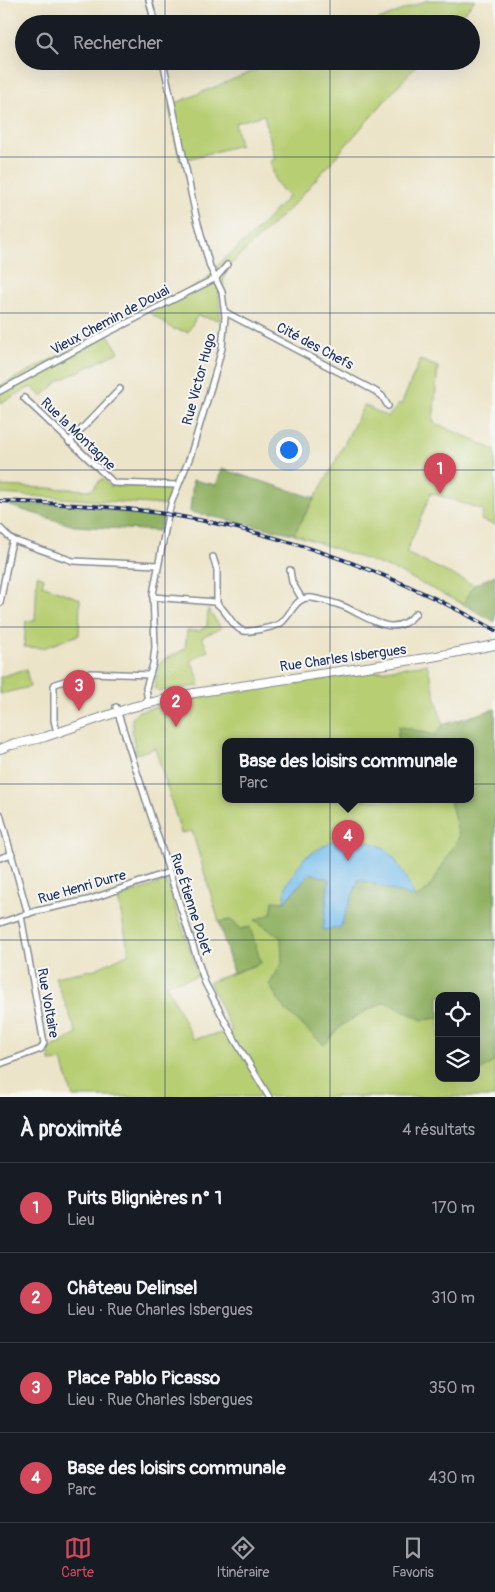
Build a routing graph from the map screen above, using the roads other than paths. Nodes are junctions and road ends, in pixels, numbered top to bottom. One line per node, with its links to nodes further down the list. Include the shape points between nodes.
1 (150, 0): 2 (street)
2 (152, 15)
3 (164, 70): 5 (street, Rue Victor Hugo, via 196,216)
4 (227, 264): 5 (street, Vieux Chemin de Douai)
5 (216, 278): 6 (street, Rue Victor Hugo); 8 (street, Vieux Chemin de Douai)
6 (225, 312): 10 (street, Cité des Chefs, via 375,391); 12 (street, Rue Victor Hugo, via 217,368 190,457)
7 (120, 389): 11 (street)
8 (0, 391)
9 (24, 398): 11 (street, Rue la Montagne)
10 (388, 406)
11 (69, 442): 12 (street, Rue la Montagne, via 116,484)
12 (178, 485): 16 (street, Rue Victor Hugo, via 168,511)
13 (0, 528): 14 (street)
14 (14, 540): 16 (street, via 73,561); 20 (street)
15 (213, 557): 21 (street)
16 (158, 565): 18 (street, Rue Victor Hugo)
17 (290, 570): 19 (street, via 292,582)
18 (153, 597): 21 (street); 24 (street, Rue Victor Hugo, via 155,647)
19 (302, 599): 21 (street, via 278,625 246,631 236,627); 22 (street, via 339,605 386,626 406,623)
20 (0, 602)
21 (217, 603)
22 (416, 613)
23 (495, 645): 25 (main road, Rue Charles Isbergues)
24 (150, 675): 25 (street, Rue Victor Hugo); 27 (street, via 90,672 57,683 54,686)
25 (147, 701): 26 (main road, Rue Charles Isbergues)
26 (117, 709): 27 (main road, Rue Charles Isbergues); 32 (street, Rue Étienne Dolet)
27 (56, 731): 28 (main road, Rue Charles Isbergues)
28 (0, 748)
29 (0, 814): 30 (street)
30 (12, 854): 31 (street); 33 (street)
31 (0, 858)
32 (169, 872): 33 (street, Rue Henri Durre, via 88,900); 37 (street, Rue Étienne Dolet, via 205,983)
33 (28, 914): 34 (street, Rue Henri Durre)
34 (20, 916): 35 (street, Rue Henri Durre); 36 (street, Rue Voltaire, via 44,1043 43,1048)
35 (0, 923)
36 (0, 1064)
37 (269, 1097)

